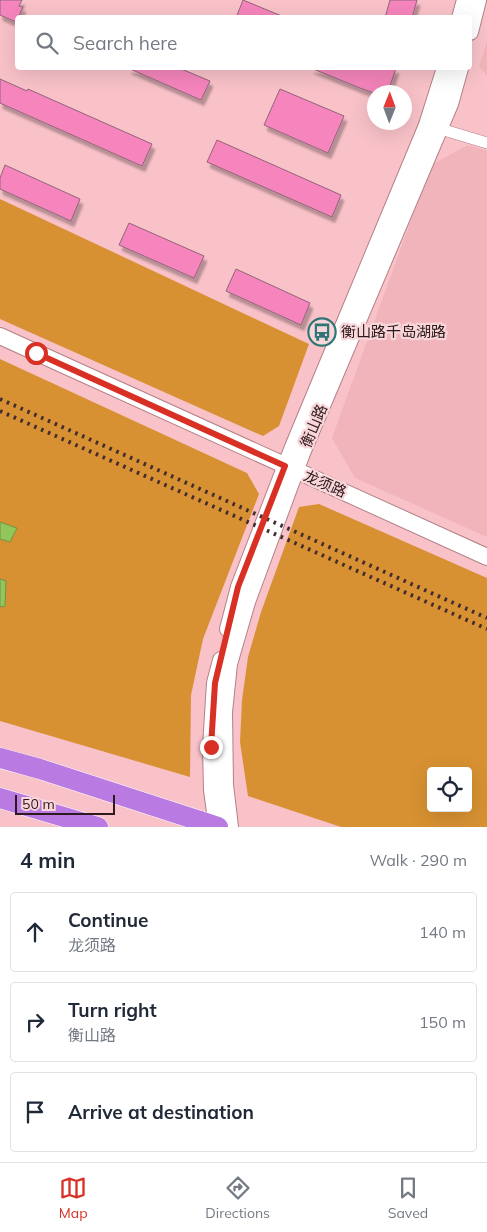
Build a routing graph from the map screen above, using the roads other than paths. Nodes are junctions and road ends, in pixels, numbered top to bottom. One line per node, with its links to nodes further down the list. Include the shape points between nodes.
1 (465, 0): 3 (street)
2 (478, 0): 4 (street)
3 (461, 15)
4 (472, 24)
5 (445, 70): 7 (street, 衡山路)
6 (459, 70): 7 (street, 衡山路, via 450,104)
7 (433, 127): 8 (street); 10 (street, 衡山路)
8 (487, 143)
9 (0, 336): 10 (street, 龙须路)
10 (291, 468): 11 (street, 龙须路); 14 (street, 衡山路, via 238,587 215,683); 16 (street, 衡山路, via 229,664 224,712 225,785)
11 (487, 558)
12 (0, 758): 14 (highway)
13 (0, 798): 15 (highway)
14 (211, 825)
15 (98, 827)
16 (230, 827)

